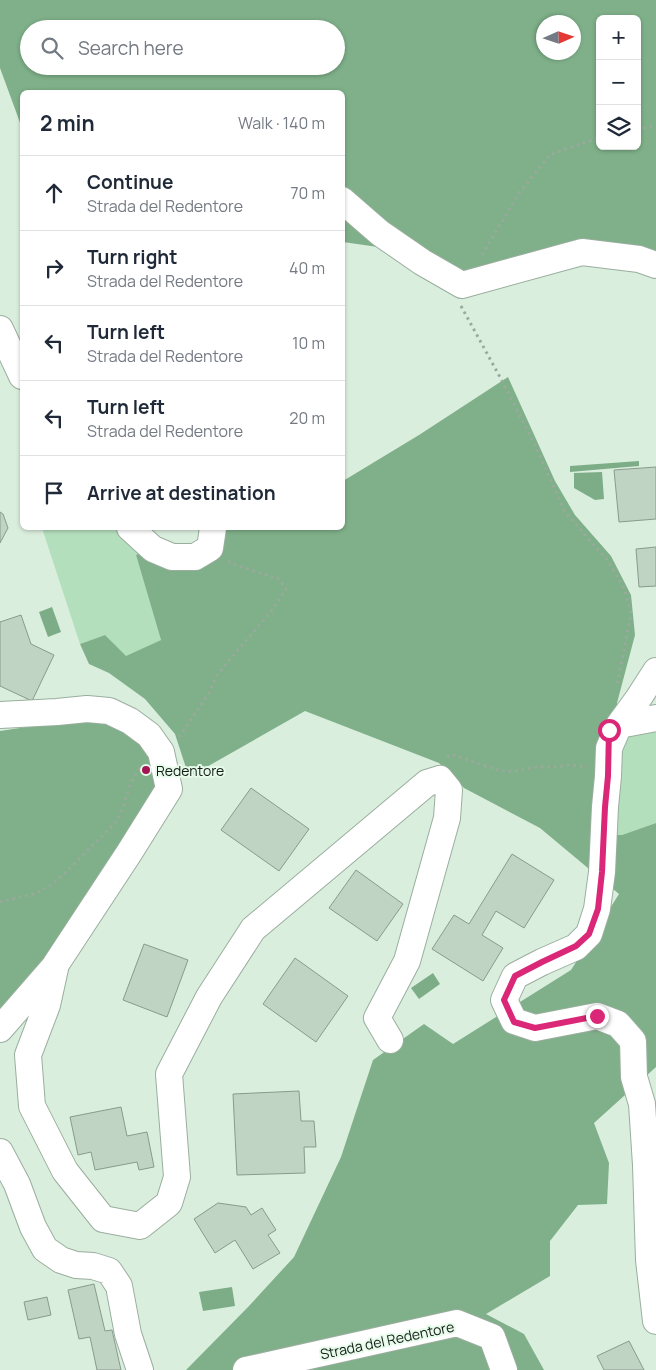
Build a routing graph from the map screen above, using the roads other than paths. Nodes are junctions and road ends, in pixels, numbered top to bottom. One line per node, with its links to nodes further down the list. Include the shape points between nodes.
1 (345, 203): 2 (street, via 380,233 462,285 582,252 639,259)
2 (656, 265)
3 (0, 329): 4 (street)
4 (20, 372)
5 (132, 530): 6 (street, via 153,549 172,557 195,557)
6 (212, 538)
7 (656, 671): 10 (street)
8 (0, 715): 11 (street, via 87,709 109,712 130,721 162,752 169,789)
9 (656, 718): 10 (street)
10 (618, 725): 15 (street, via 609,748 602,872 598,909 589,934 576,946 515,976 504,1000 514,1022 535,1028 597,1016 618,1024 633,1041 634,1077 642,1104 649,1260)
11 (56, 964): 12 (street); 13 (street, via 47,1005 28,1055 32,1106 65,1172 103,1219 140,1226 168,1203 176,1177 169,1074 209,997 253,929 427,783 440,780 449,790 447,818 407,961 377,1018)
12 (0, 1029)
13 (390, 1040)
14 (0, 1152): 16 (street, via 17,1184 32,1228 45,1249 61,1260 109,1272 119,1286 128,1334)
15 (656, 1321)
16 (140, 1370)
17 (246, 1370): 18 (street, Strada del Redentore, via 457,1323 492,1337)
18 (504, 1370)

